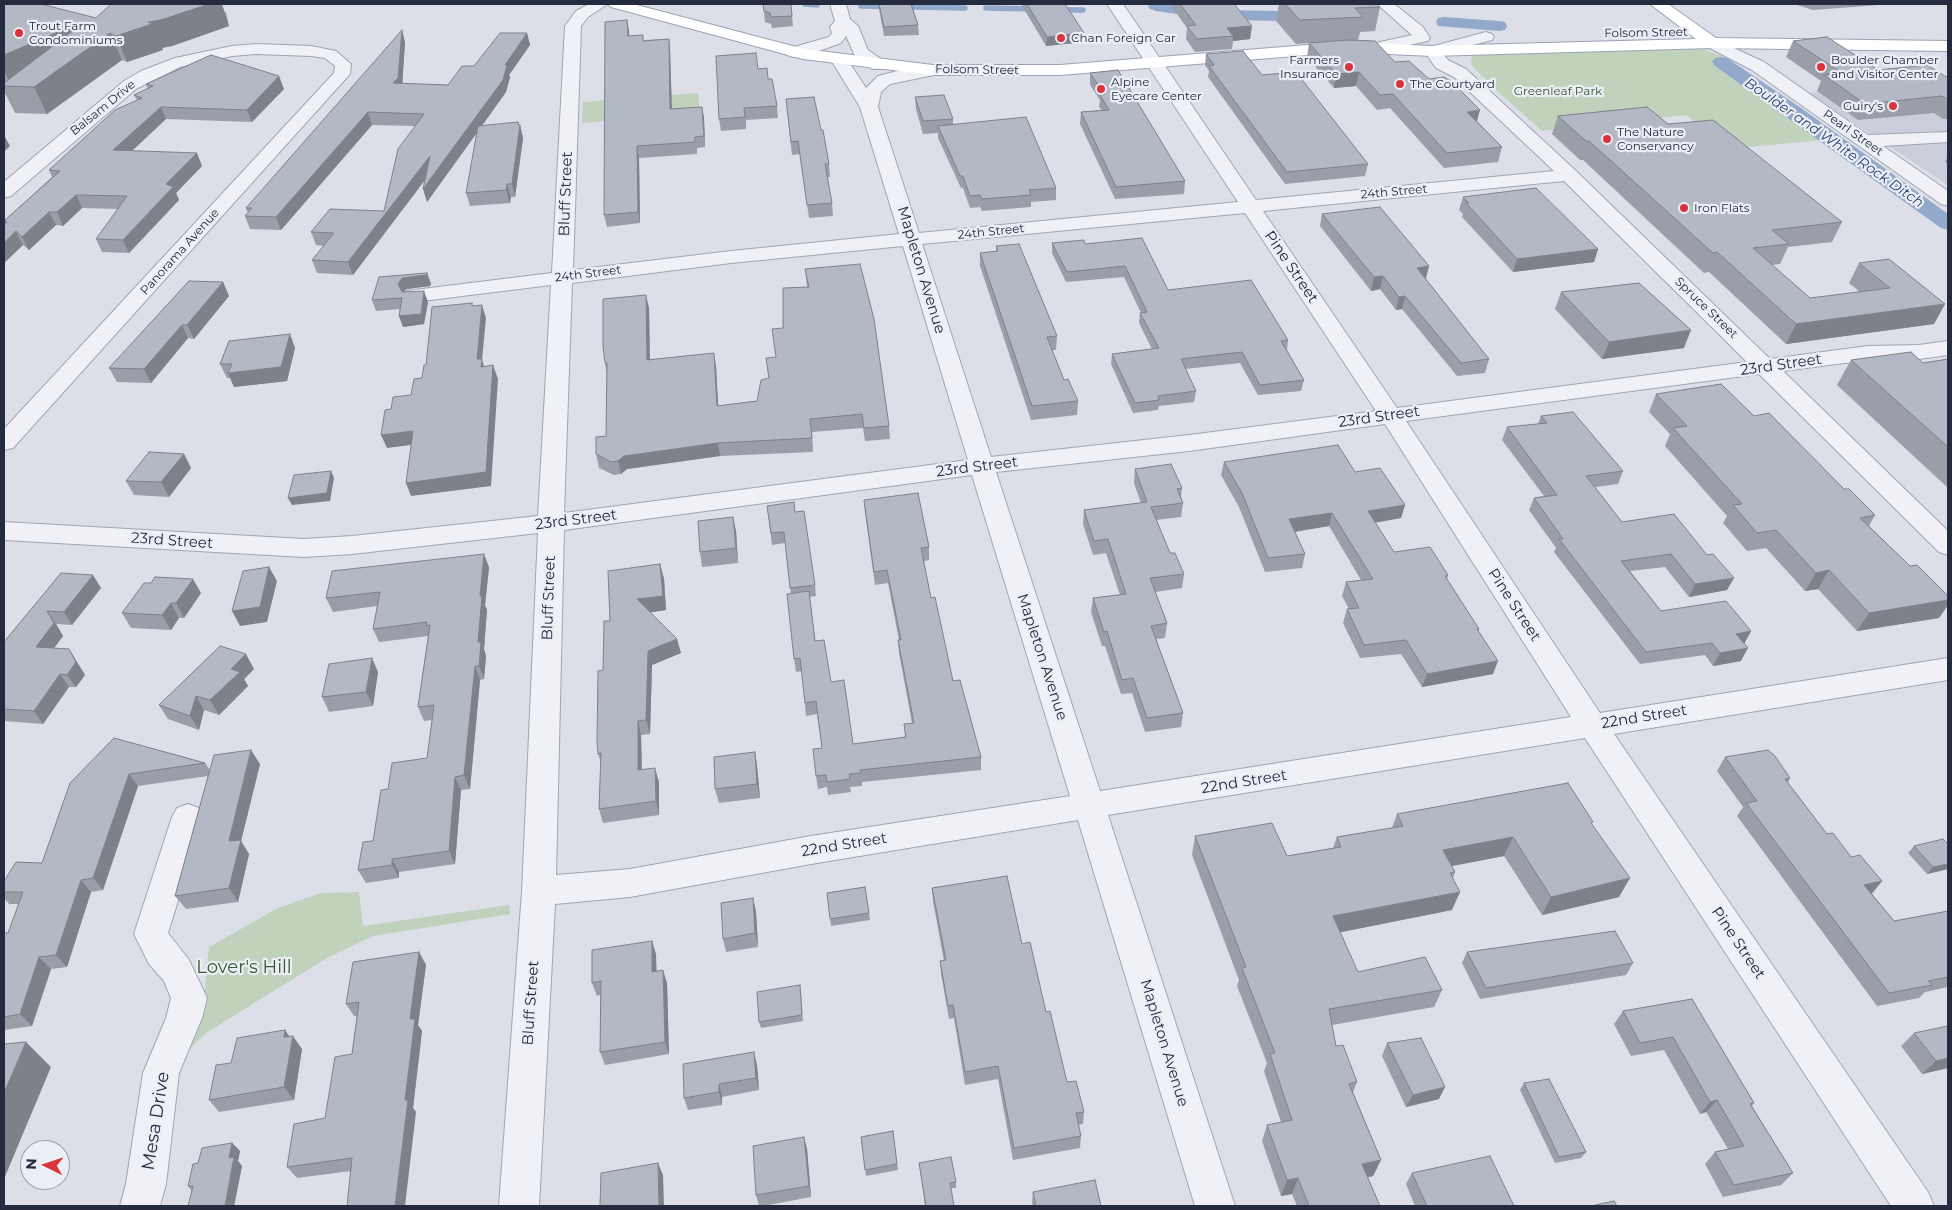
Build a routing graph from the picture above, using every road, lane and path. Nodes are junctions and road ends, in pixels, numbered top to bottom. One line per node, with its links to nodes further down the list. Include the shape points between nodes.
1 (600, 4): 34 (street, Bluff Street, via 582,14 573,26)
2 (616, 4): 18 (main road, Folsom Street)
3 (838, 4): 9 (street)
4 (1115, 4): 21 (street, Pine Street)
5 (1385, 4): 8 (street, Spruce Street)
6 (1658, 4): 10 (main road, Pearl Street)
7 (1682, 4): 12 (main road, Pearl Street)
8 (1401, 17): 13 (street); 15 (street, Spruce Street)
9 (843, 21): 18 (street, via 835,40); 22 (street, via 850,26 861,53)
10 (1697, 32): 12 (main road, Pearl Street); 14 (main road, Folsom Street)
11 (1948, 35): 12 (main road, Folsom Street)
12 (1723, 39): 14 (main road, Folsom Street); 16 (main road, Folsom Street); 23 (street, Pearl Street); 23 (street, Pearl Street)
13 (1392, 40): 15 (main road, Folsom Street); 17 (main road, Folsom Street)
14 (1481, 43): 15 (main road, Folsom Street); 25 (street, via 1463,59)
15 (1427, 44): 17 (main road, Folsom Street, via 1368,50); 25 (street, Spruce Street, via 1442,64)
16 (1948, 46)
17 (1345, 47): 21 (main road, Folsom Street)
18 (793, 52): 20 (main road, Folsom Street)
19 (337, 58): 30 (street, Balsam Drive, via 311,51 256,49 223,52 175,63 130,85); 39 (street, Panorama Avenue, via 343,64 342,74)
20 (839, 60): 22 (main road, Folsom Street); 26 (street, Mapleton Avenue)
21 (1153, 63): 24 (main road, Folsom Street, via 1037,71); 32 (street, Pine Street)
22 (878, 65): 24 (main road, Folsom Street)
23 (1758, 66): 28 (street, Pearl Street)
24 (933, 70): 26 (street, via 884,80 873,90)
25 (1460, 73): 29 (street, Spruce Street)
26 (869, 107): 33 (street, Mapleton Avenue)
27 (1948, 137): 28 (street)
28 (1865, 141): 31 (street, Pearl Street)
29 (1569, 175): 32 (street, 24th Street); 37 (street, Spruce Street)
30 (4, 192)
31 (1948, 200)
32 (1249, 206): 33 (street, 24th Street); 38 (street, Pine Street)
33 (913, 240): 34 (street, 24th Street, via 731,257); 40 (street, Mapleton Avenue)
34 (562, 278): 35 (street, 24th Street); 41 (street, Bluff Street)
35 (414, 296)
36 (1948, 348): 37 (street, 23rd Street, via 1868,353)
37 (1766, 367): 38 (street, 23rd Street); 43 (street, Spruce Street)
38 (1391, 416): 40 (street, 23rd Street); 45 (street, Pine Street)
39 (4, 443)
40 (981, 466): 41 (street, 23rd Street); 46 (street, Mapleton Avenue)
41 (551, 523): 42 (street, 23rd Street, via 304,548); 48 (street, Bluff Street)
42 (4, 531)
43 (1948, 546)
44 (1948, 669): 45 (street, 22nd Street)
45 (1592, 725): 46 (street, 22nd Street); 52 (street, Pine Street)
46 (1090, 807): 48 (street, 22nd Street, via 811,850 630,883); 51 (street, Mapleton Avenue)
47 (188, 817): 49 (street, Mesa Drive, via 151,934 161,953 177,971 189,998 162,1072)
48 (539, 891): 50 (street, Bluff Street)
49 (140, 1206)
50 (518, 1206)
51 (1215, 1206)
52 (1914, 1206)

